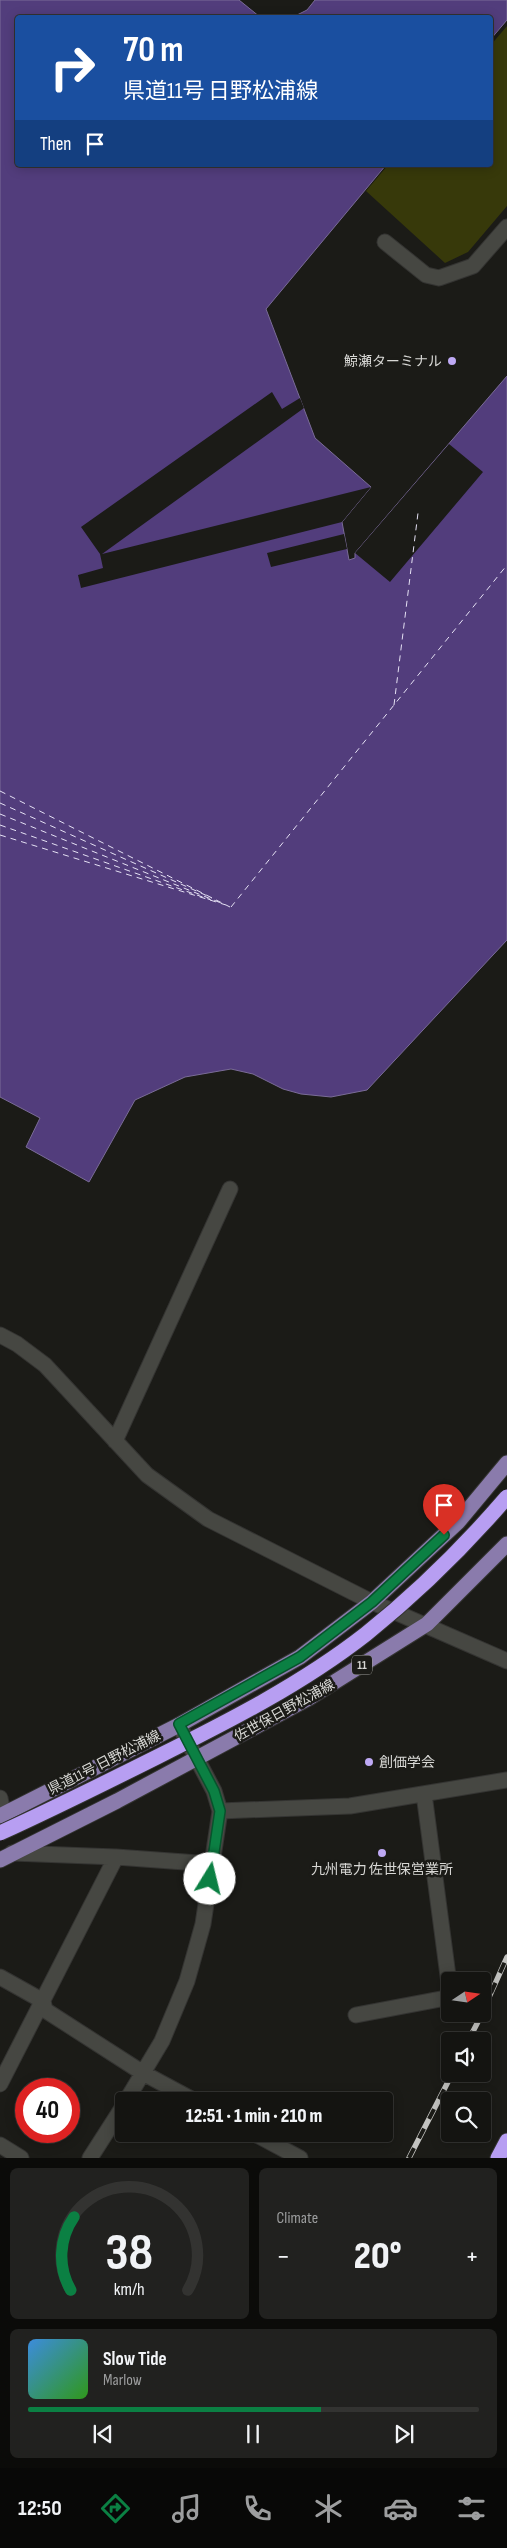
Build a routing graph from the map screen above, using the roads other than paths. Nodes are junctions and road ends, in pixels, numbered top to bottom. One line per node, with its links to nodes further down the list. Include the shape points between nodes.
1 (507, 226): 2 (street, via 473,266 439,278 426,275)
2 (385, 242)
3 (230, 1190): 5 (street)
4 (0, 1335): 5 (street, via 45,1365)
5 (116, 1441): 9 (street, via 147,1475 208,1519)
6 (507, 1463): 9 (main road, 県道11号 日野松浦線, via 458,1522)
7 (507, 1497): 19 (highway, bridge, via 431,1578 365,1635 288,1687 238,1717)
8 (507, 1544): 10 (main road, 佐世保日野松浦線 / 11)
9 (372, 1602): 10 (street); 12 (main road, 県道11号 日野松浦線, via 300,1657)
10 (427, 1624): 11 (street); 13 (main road, 佐世保日野松浦線 / 11, via 309,1698)
11 (507, 1661)
12 (179, 1724): 13 (street); 18 (main road, 県道11号 日野松浦線)
13 (197, 1758): 17 (street); 20 (main road, 11)
14 (507, 1780): 15 (street)
15 (424, 1794): 17 (street, via 350,1806); 23 (street)
16 (0, 1798): 18 (street)
17 (220, 1811): 22 (street)
18 (2, 1815)
19 (0, 1833)
20 (6, 1857): 21 (street)
21 (116, 1857): 22 (street); 26 (street)
22 (212, 1864): 28 (street, via 203,1924 187,1981 162,2041)
23 (447, 1972)
24 (0, 1977): 26 (street)
25 (441, 1999): 27 (street)
26 (44, 2001): 28 (street, via 45,2010); 29 (street)
27 (356, 2015)
28 (143, 2073): 30 (street); 31 (street)
29 (0, 2084)
30 (131, 2092)
31 (178, 2092)
32 (115, 2118): 38 (street)
33 (507, 2141): 36 (highway)
34 (270, 2142): 39 (street)
35 (0, 2145): 37 (street)
36 (500, 2157)
37 (21, 2158)
38 (90, 2158)
39 (300, 2158)

